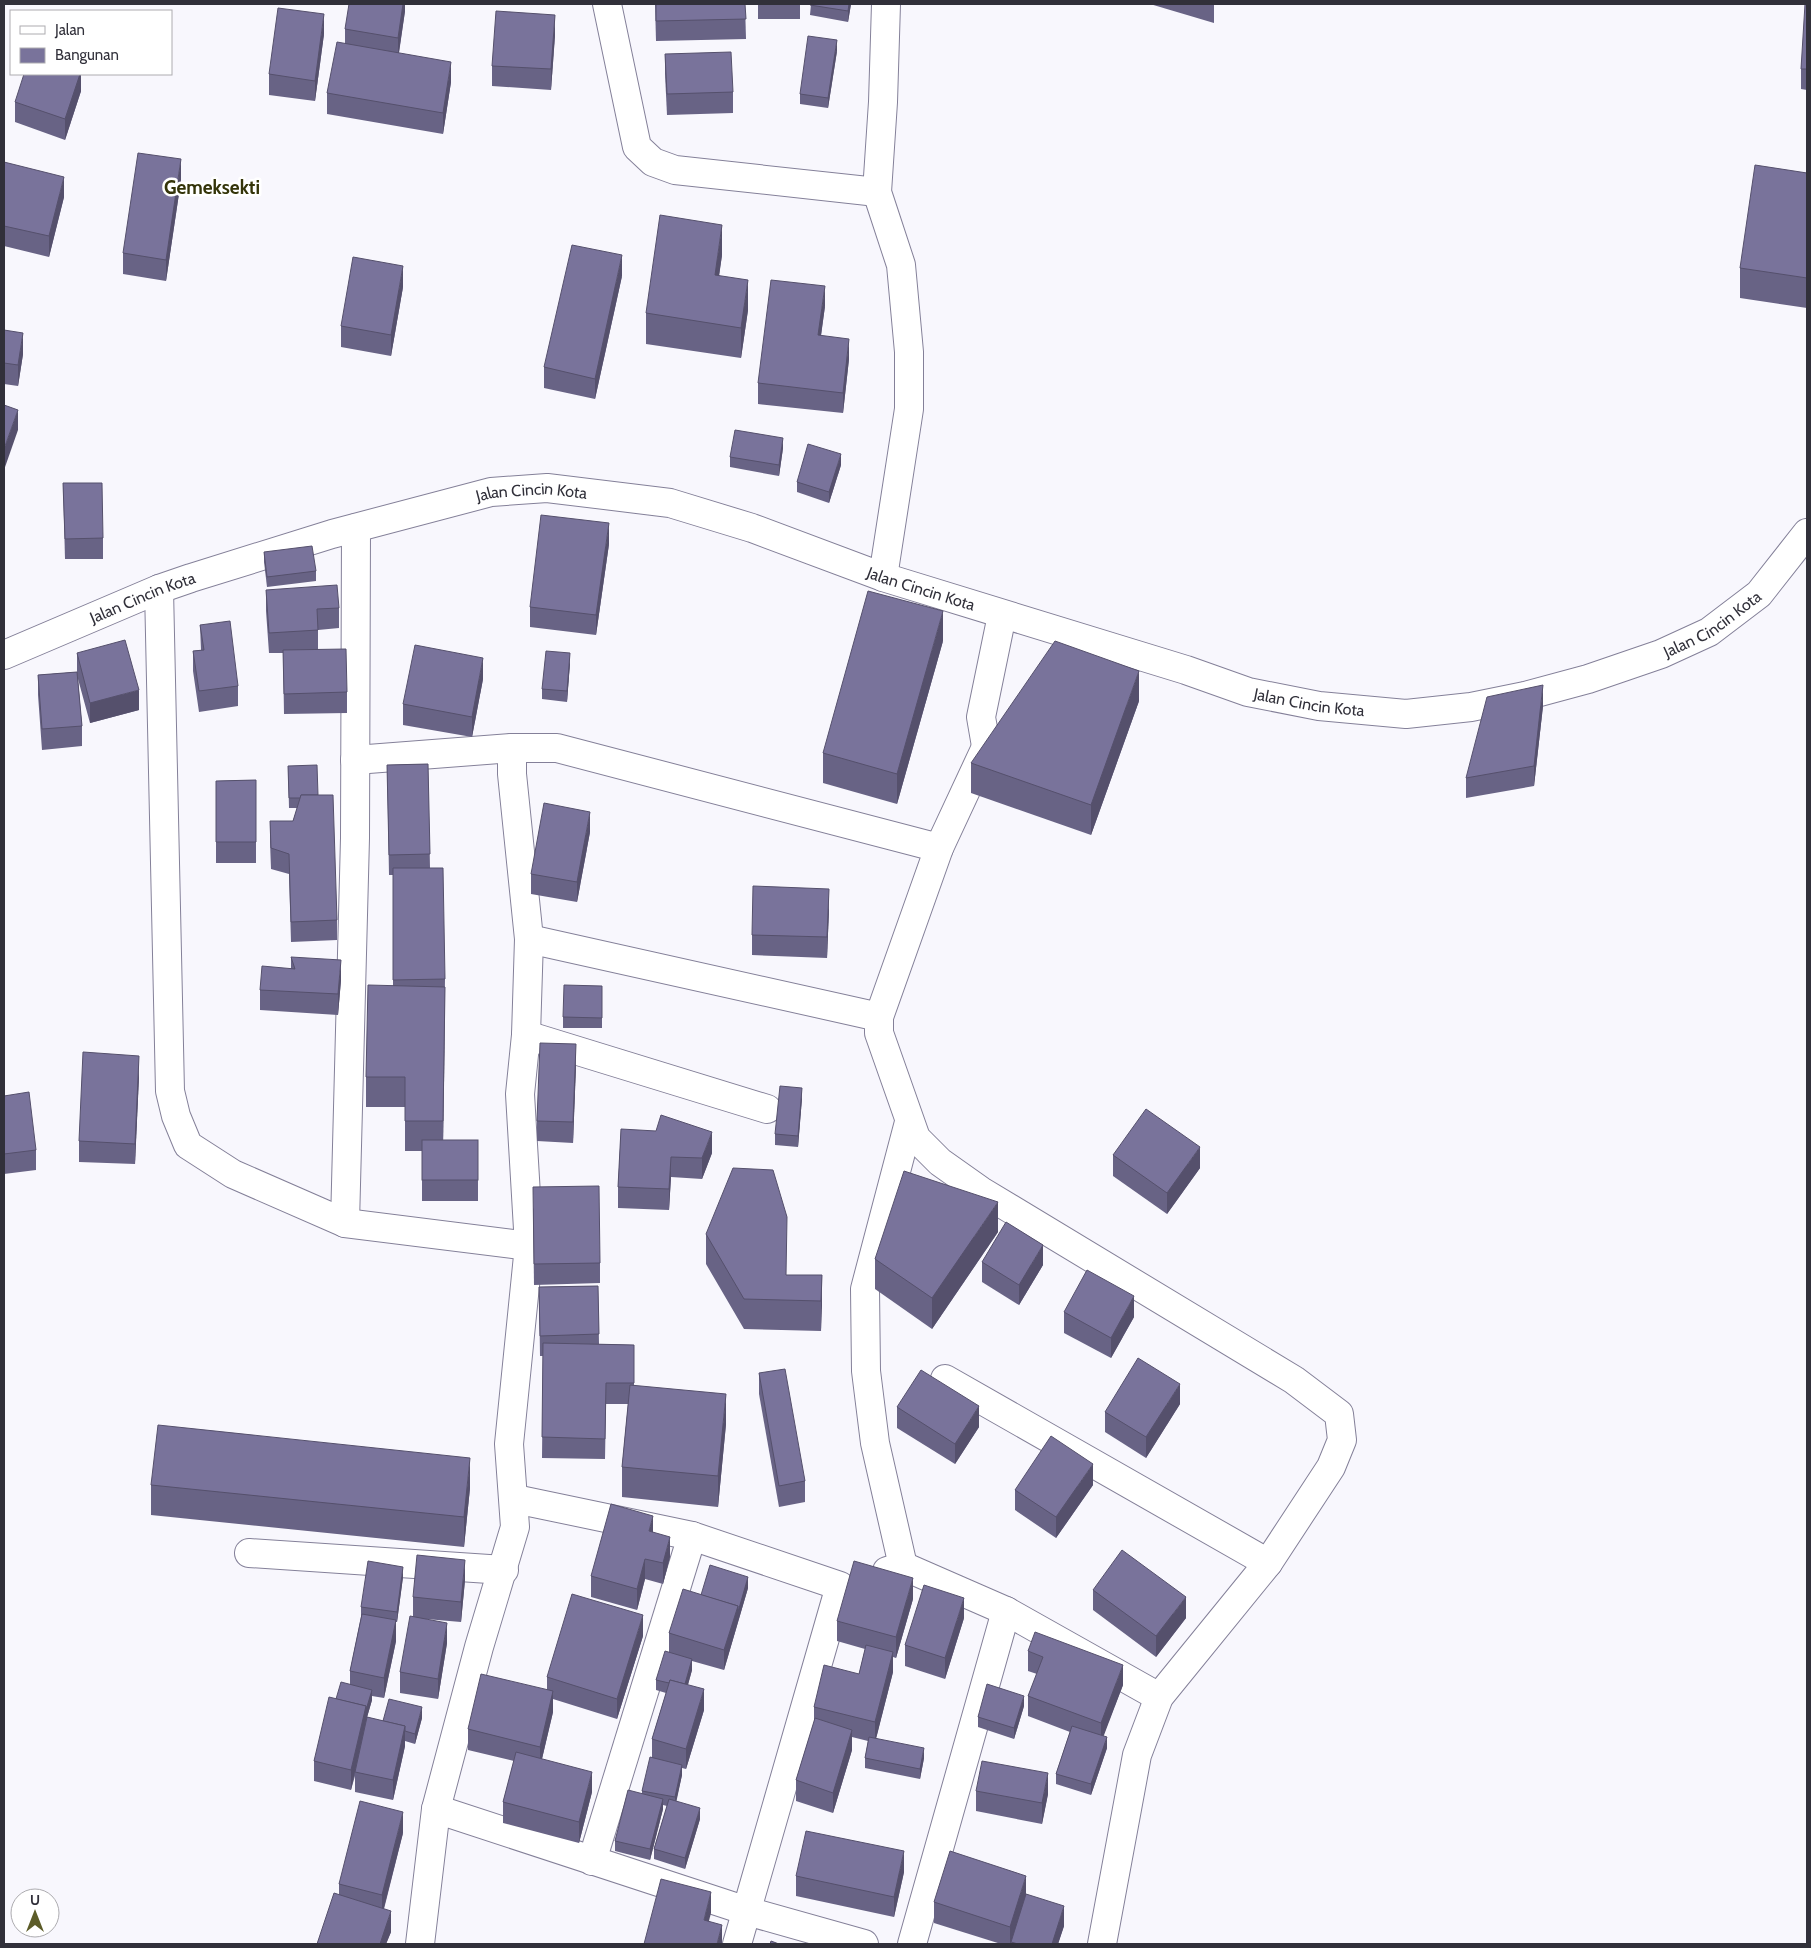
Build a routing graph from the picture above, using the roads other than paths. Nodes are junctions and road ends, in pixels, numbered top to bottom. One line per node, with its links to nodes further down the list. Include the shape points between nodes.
1 (607, 4): 3 (street, via 637,147 653,162 675,170)
2 (886, 4): 3 (street)
3 (877, 192): 6 (street, via 901,265 909,352 909,409)
4 (356, 528): 6 (street, Jalan Cincin Kota, via 491,492 547,488 670,503 752,528); 7 (street, Jalan Cincin Kota); 13 (street)
5 (1807, 532): 9 (street, Jalan Cincin Kota, via 1760,594 1710,632 1661,654 1588,678 1470,707 1406,714 1319,706 1248,692)
6 (883, 577): 8 (street, Jalan Cincin Kota)
7 (159, 588): 10 (street, Jalan Cincin Kota); 20 (street, via 170,1091 176,1116 188,1145 233,1174)
8 (1002, 615): 9 (street, Jalan Cincin Kota); 14 (street, via 980,717 996,739)
9 (1067, 634): 11 (street)
10 (4, 655)
11 (1054, 659)
12 (512, 748): 13 (street); 14 (street, via 557,748); 15 (street)
13 (356, 760): 20 (street)
14 (939, 848): 16 (street)
15 (529, 939): 16 (street); 17 (street)
16 (879, 1018): 19 (street, via 879,1033)
17 (526, 1035): 18 (street); 21 (street, via 520,1094)
18 (767, 1109)
19 (909, 1122): 26 (street, via 916,1138 940,1162 981,1191 1294,1380 1339,1414 1342,1440 1331,1467); 27 (street, via 865,1290 866,1371 874,1443)
20 (345, 1223): 21 (street)
21 (529, 1246): 23 (street, via 509,1444)
22 (945, 1379): 26 (street)
23 (515, 1499): 24 (street); 28 (street, via 515,1527)
24 (692, 1536): 29 (street); 33 (street)
25 (249, 1553): 28 (street)
26 (1268, 1563): 31 (street)
27 (903, 1566): 29 (street); 30 (street)
28 (504, 1570): 32 (street, via 479,1647)
29 (840, 1586): 34 (street)
30 (1006, 1611): 31 (street); 38 (street)
31 (1159, 1698): 39 (street, via 1137,1755)
32 (436, 1809): 33 (street); 35 (street)
33 (592, 1860): 34 (street)
34 (747, 1911): 36 (street); 37 (street)
35 (420, 1944)
36 (737, 1944)
37 (864, 1944)
38 (912, 1944)
39 (1102, 1944)

